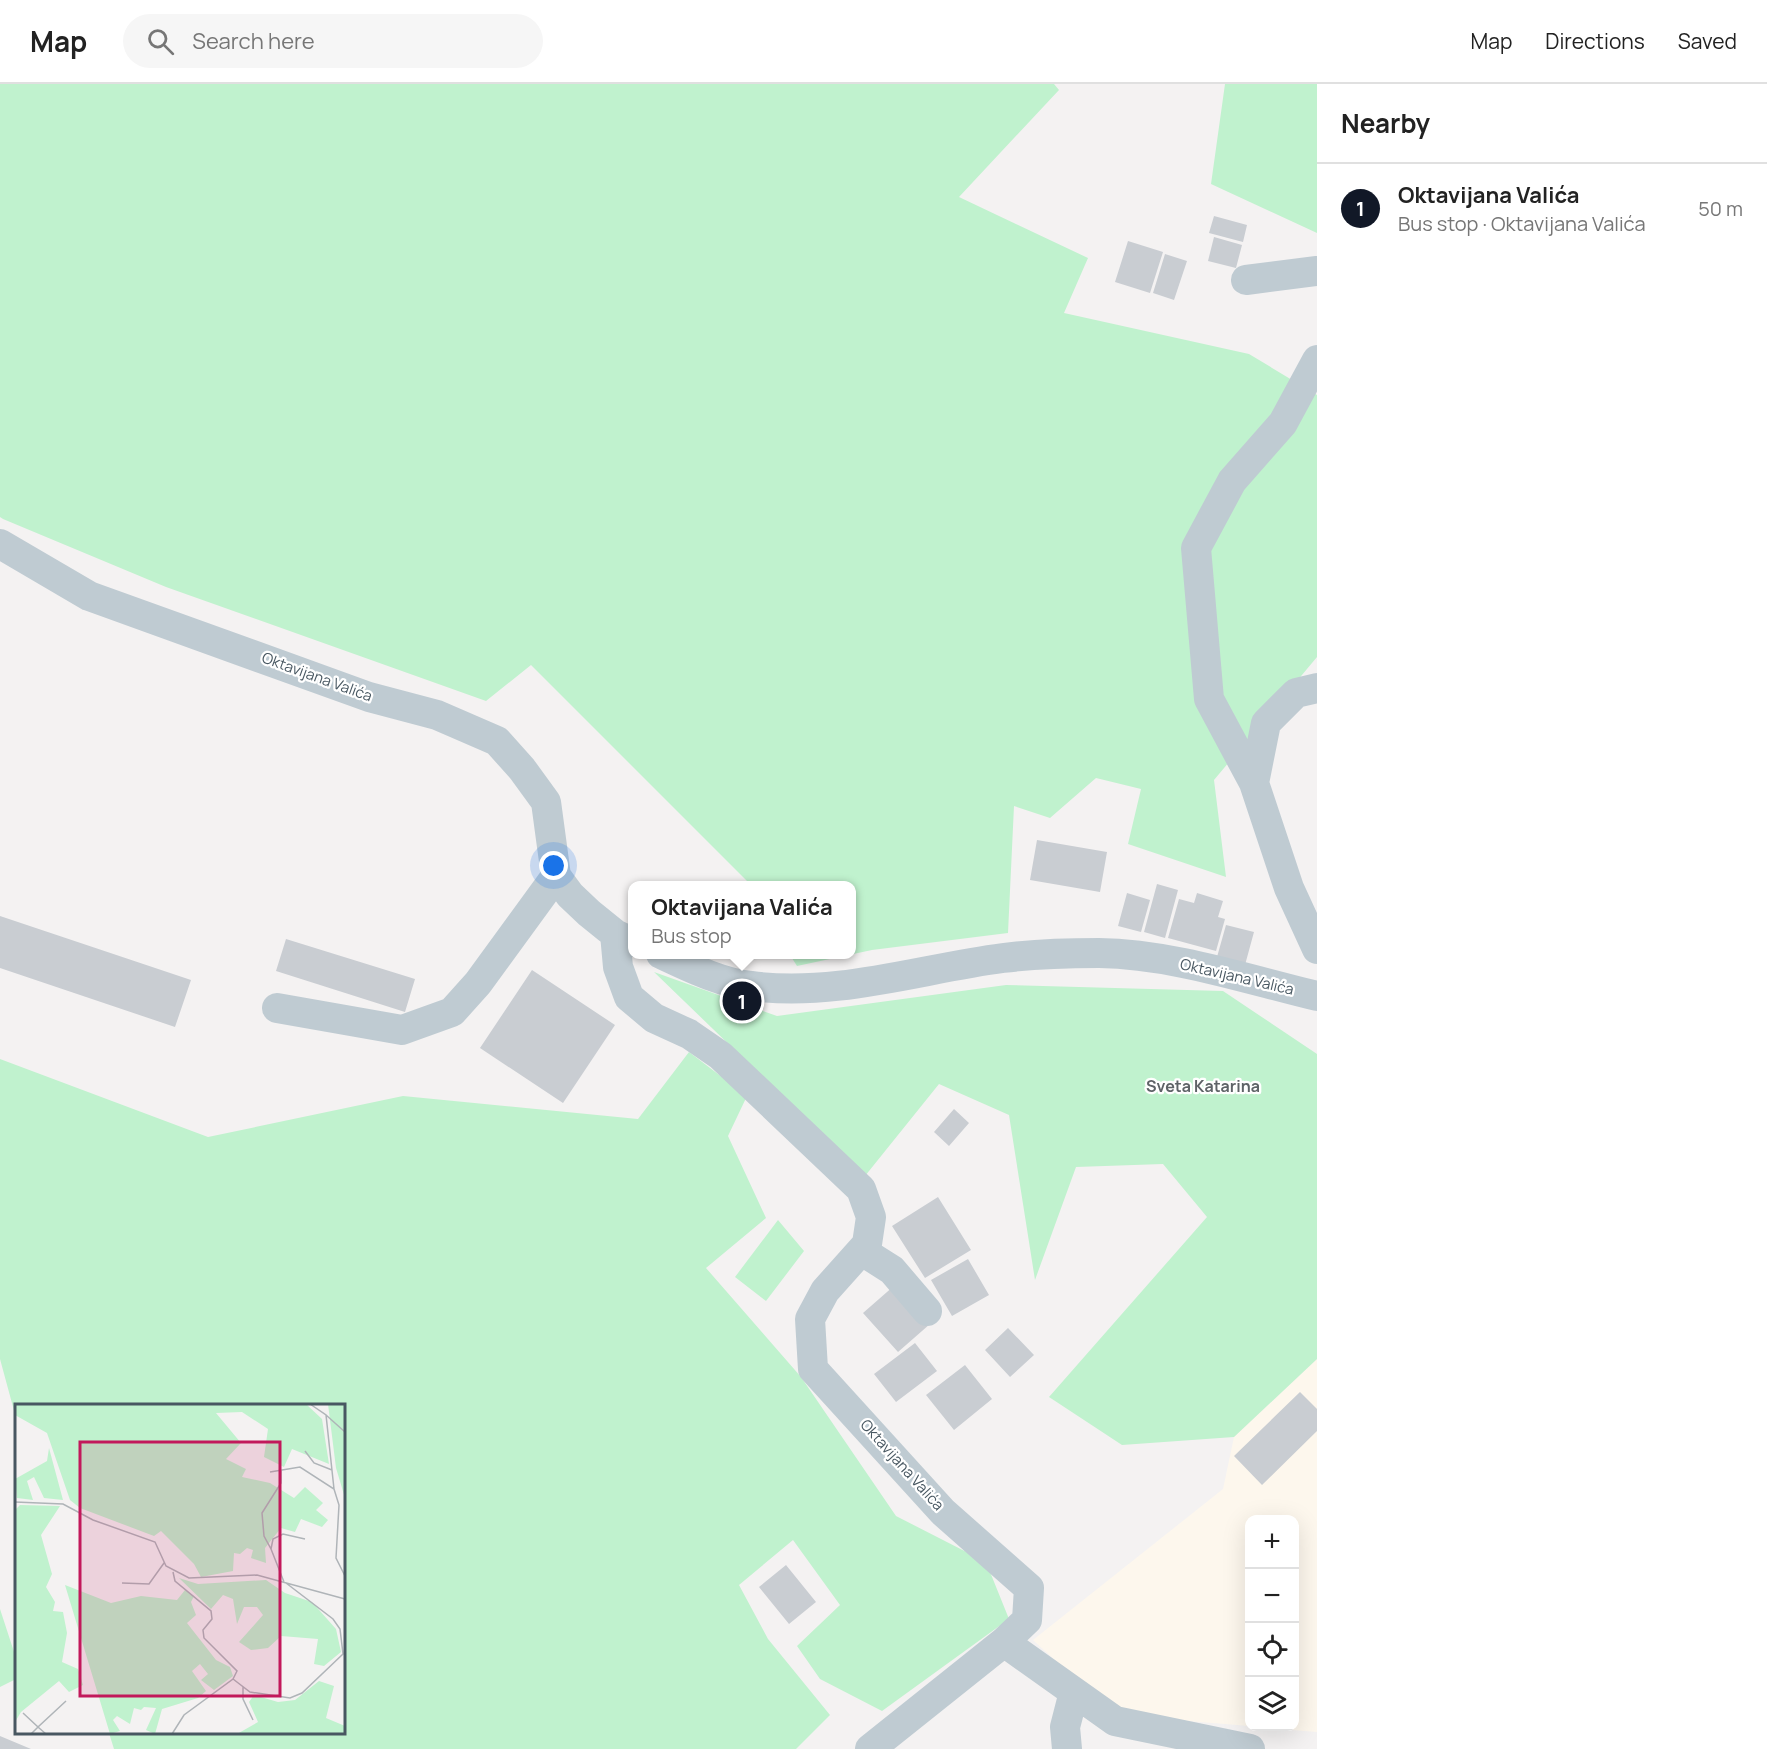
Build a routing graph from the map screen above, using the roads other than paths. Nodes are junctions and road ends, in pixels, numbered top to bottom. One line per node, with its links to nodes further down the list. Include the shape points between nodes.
1 (1317, 271): 2 (street)
2 (1246, 280)
3 (1317, 360): 6 (street, via 1283,423 1232,481 1196,548 1209,699)
4 (0, 544): 7 (street, Oktavijana Valića, via 89,596 369,697 437,715 497,741 546,802)
5 (1317, 688): 6 (street, via 1296,693 1266,723)
6 (1254, 783): 9 (street, via 1289,888)
7 (556, 876): 8 (street, Oktavijana Valića, via 570,895); 12 (street, via 478,983 452,1012 402,1030)
8 (624, 938): 13 (street, Oktavijana Valića, via 618,968 629,997 654,1018 690,1034 721,1056 861,1189 871,1217 867,1244)
9 (1317, 949)
10 (674, 959): 11 (street, Oktavijana Valića, via 749,986 791,989 831,988 1005,957 1100,953 1162,959)
11 (1317, 996)
12 (277, 1008)
13 (862, 1251): 14 (street, via 892,1270); 15 (street, Oktavijana Valića, via 825,1292 810,1319 813,1368 943,1512 1029,1588 1027,1620)
14 (927, 1311)
15 (1004, 1642): 16 (street); 17 (street, Oktavijana Valića)
16 (1074, 1692): 18 (street, via 1065,1727); 19 (street, via 1115,1721)
17 (870, 1749)
18 (1067, 1749)
19 (1250, 1749)

